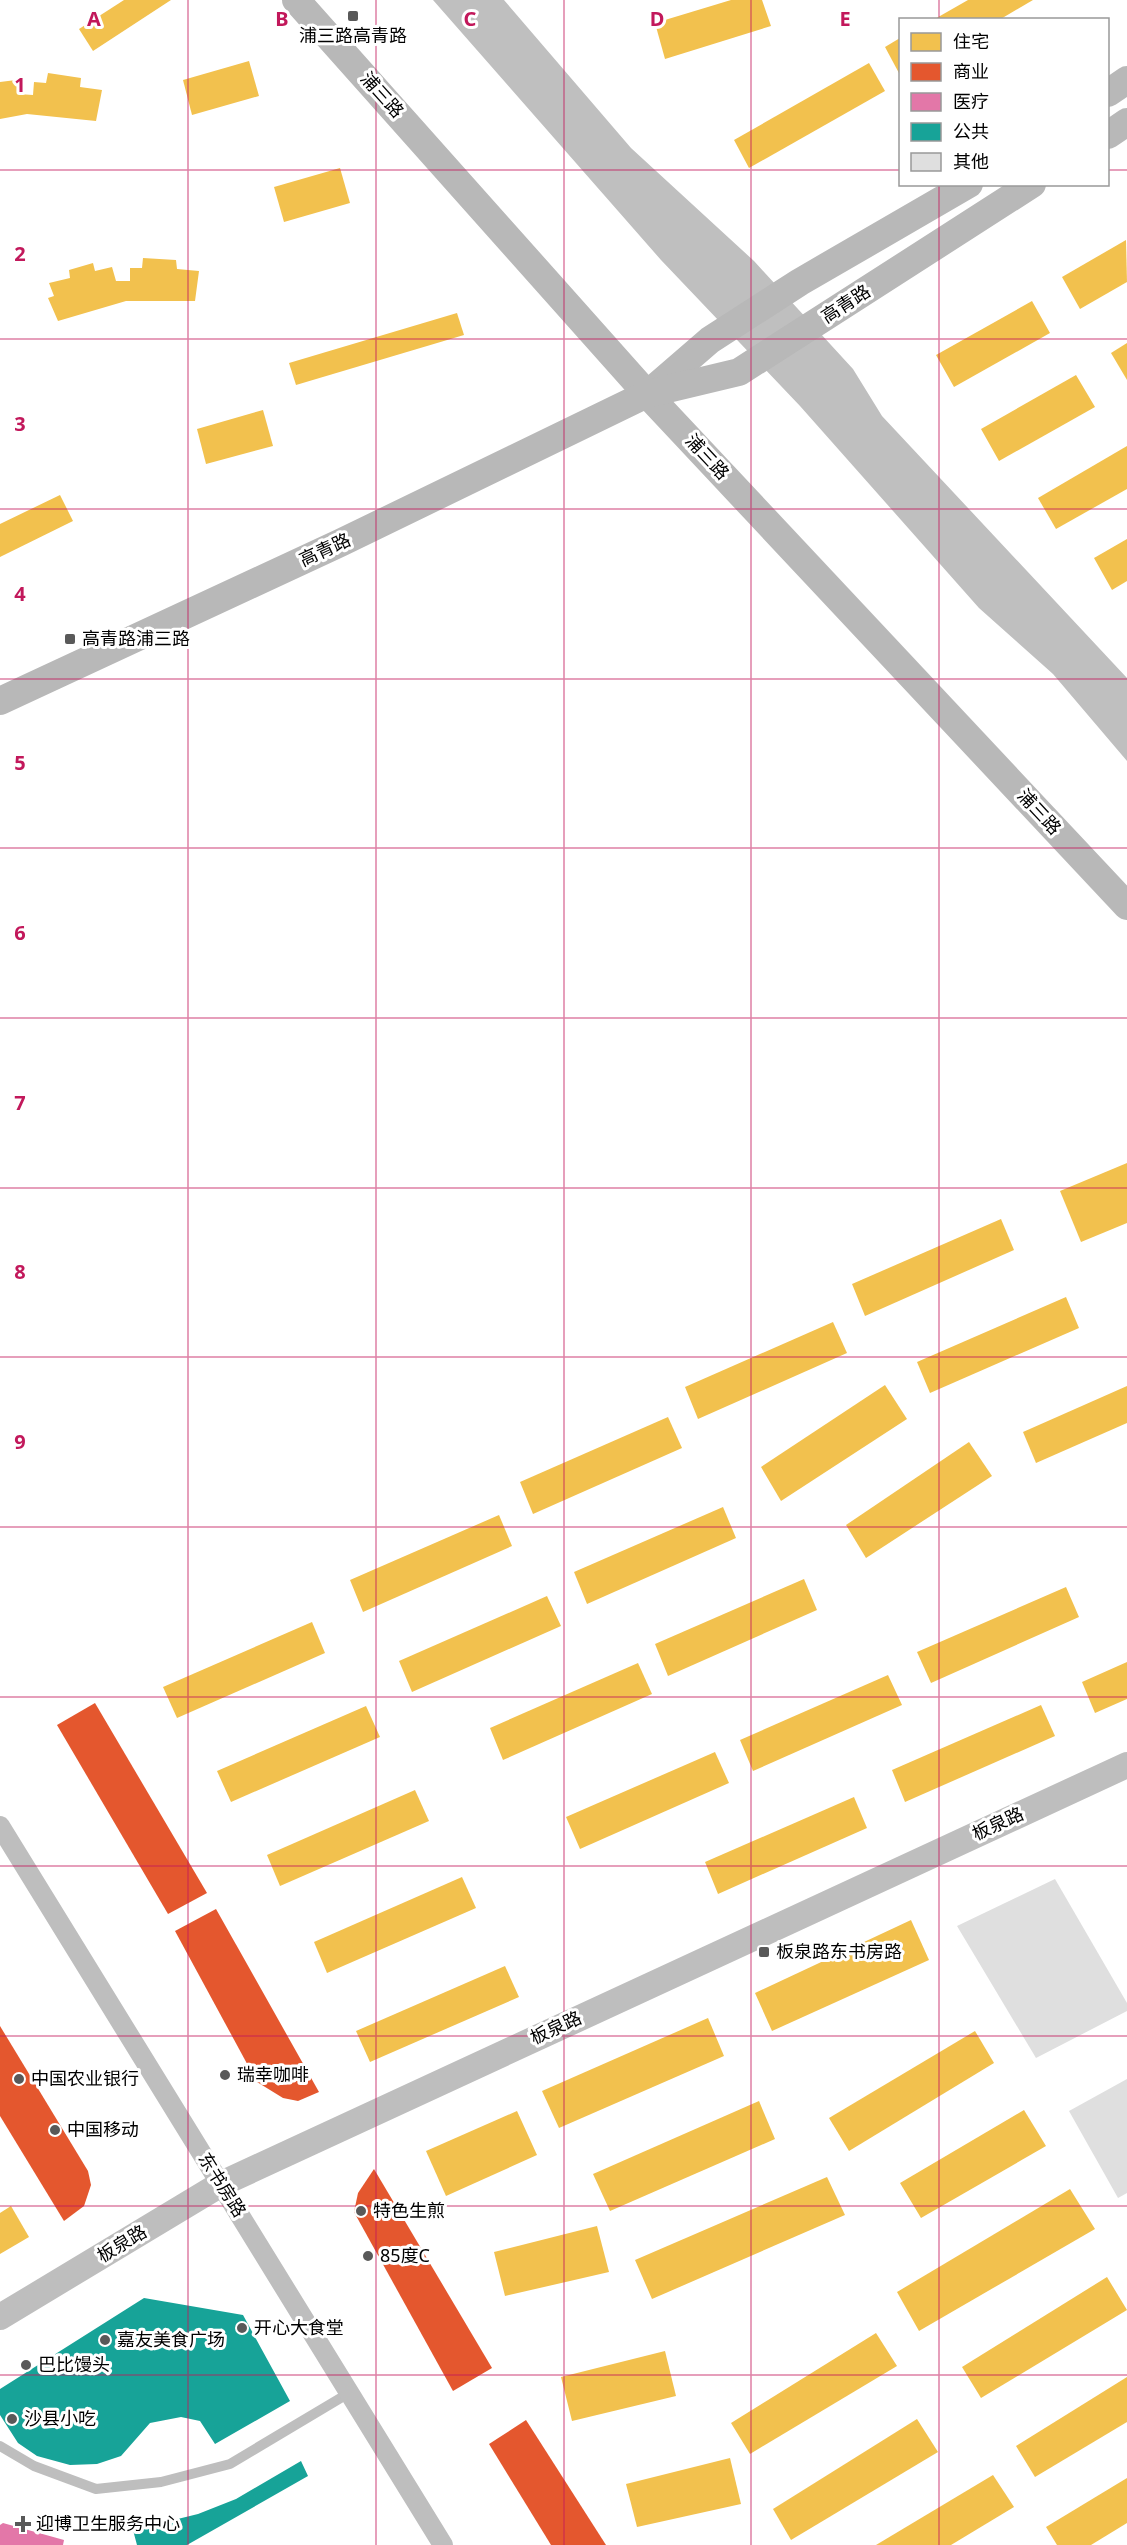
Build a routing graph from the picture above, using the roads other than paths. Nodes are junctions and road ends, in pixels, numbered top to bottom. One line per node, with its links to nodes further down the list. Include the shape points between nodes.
1 (296, 0): 8 (main road, 浦三路)
2 (1127, 80): 3 (main road)
3 (1109, 92)
4 (1127, 122): 5 (main road)
5 (1109, 134)
6 (966, 186): 8 (main road, 高青路, via 800,282 710,340)
7 (1029, 186): 8 (main road, 高青路, via 739,372)
8 (647, 394): 9 (main road, 高青路, via 340,543); 10 (main road, 浦三路)
9 (0, 701)
10 (1127, 906)
11 (1127, 1766): 13 (street, 板泉路)
12 (0, 1826): 13 (street, 东书房路)
13 (221, 2184): 14 (street, 板泉路); 15 (street, 东书房路)
14 (0, 2317)
15 (349, 2393): 16 (lane, via 230,2464 161,2482 96,2489 34,2466); 17 (street, 东书房路)
16 (0, 2446)
17 (442, 2545)

